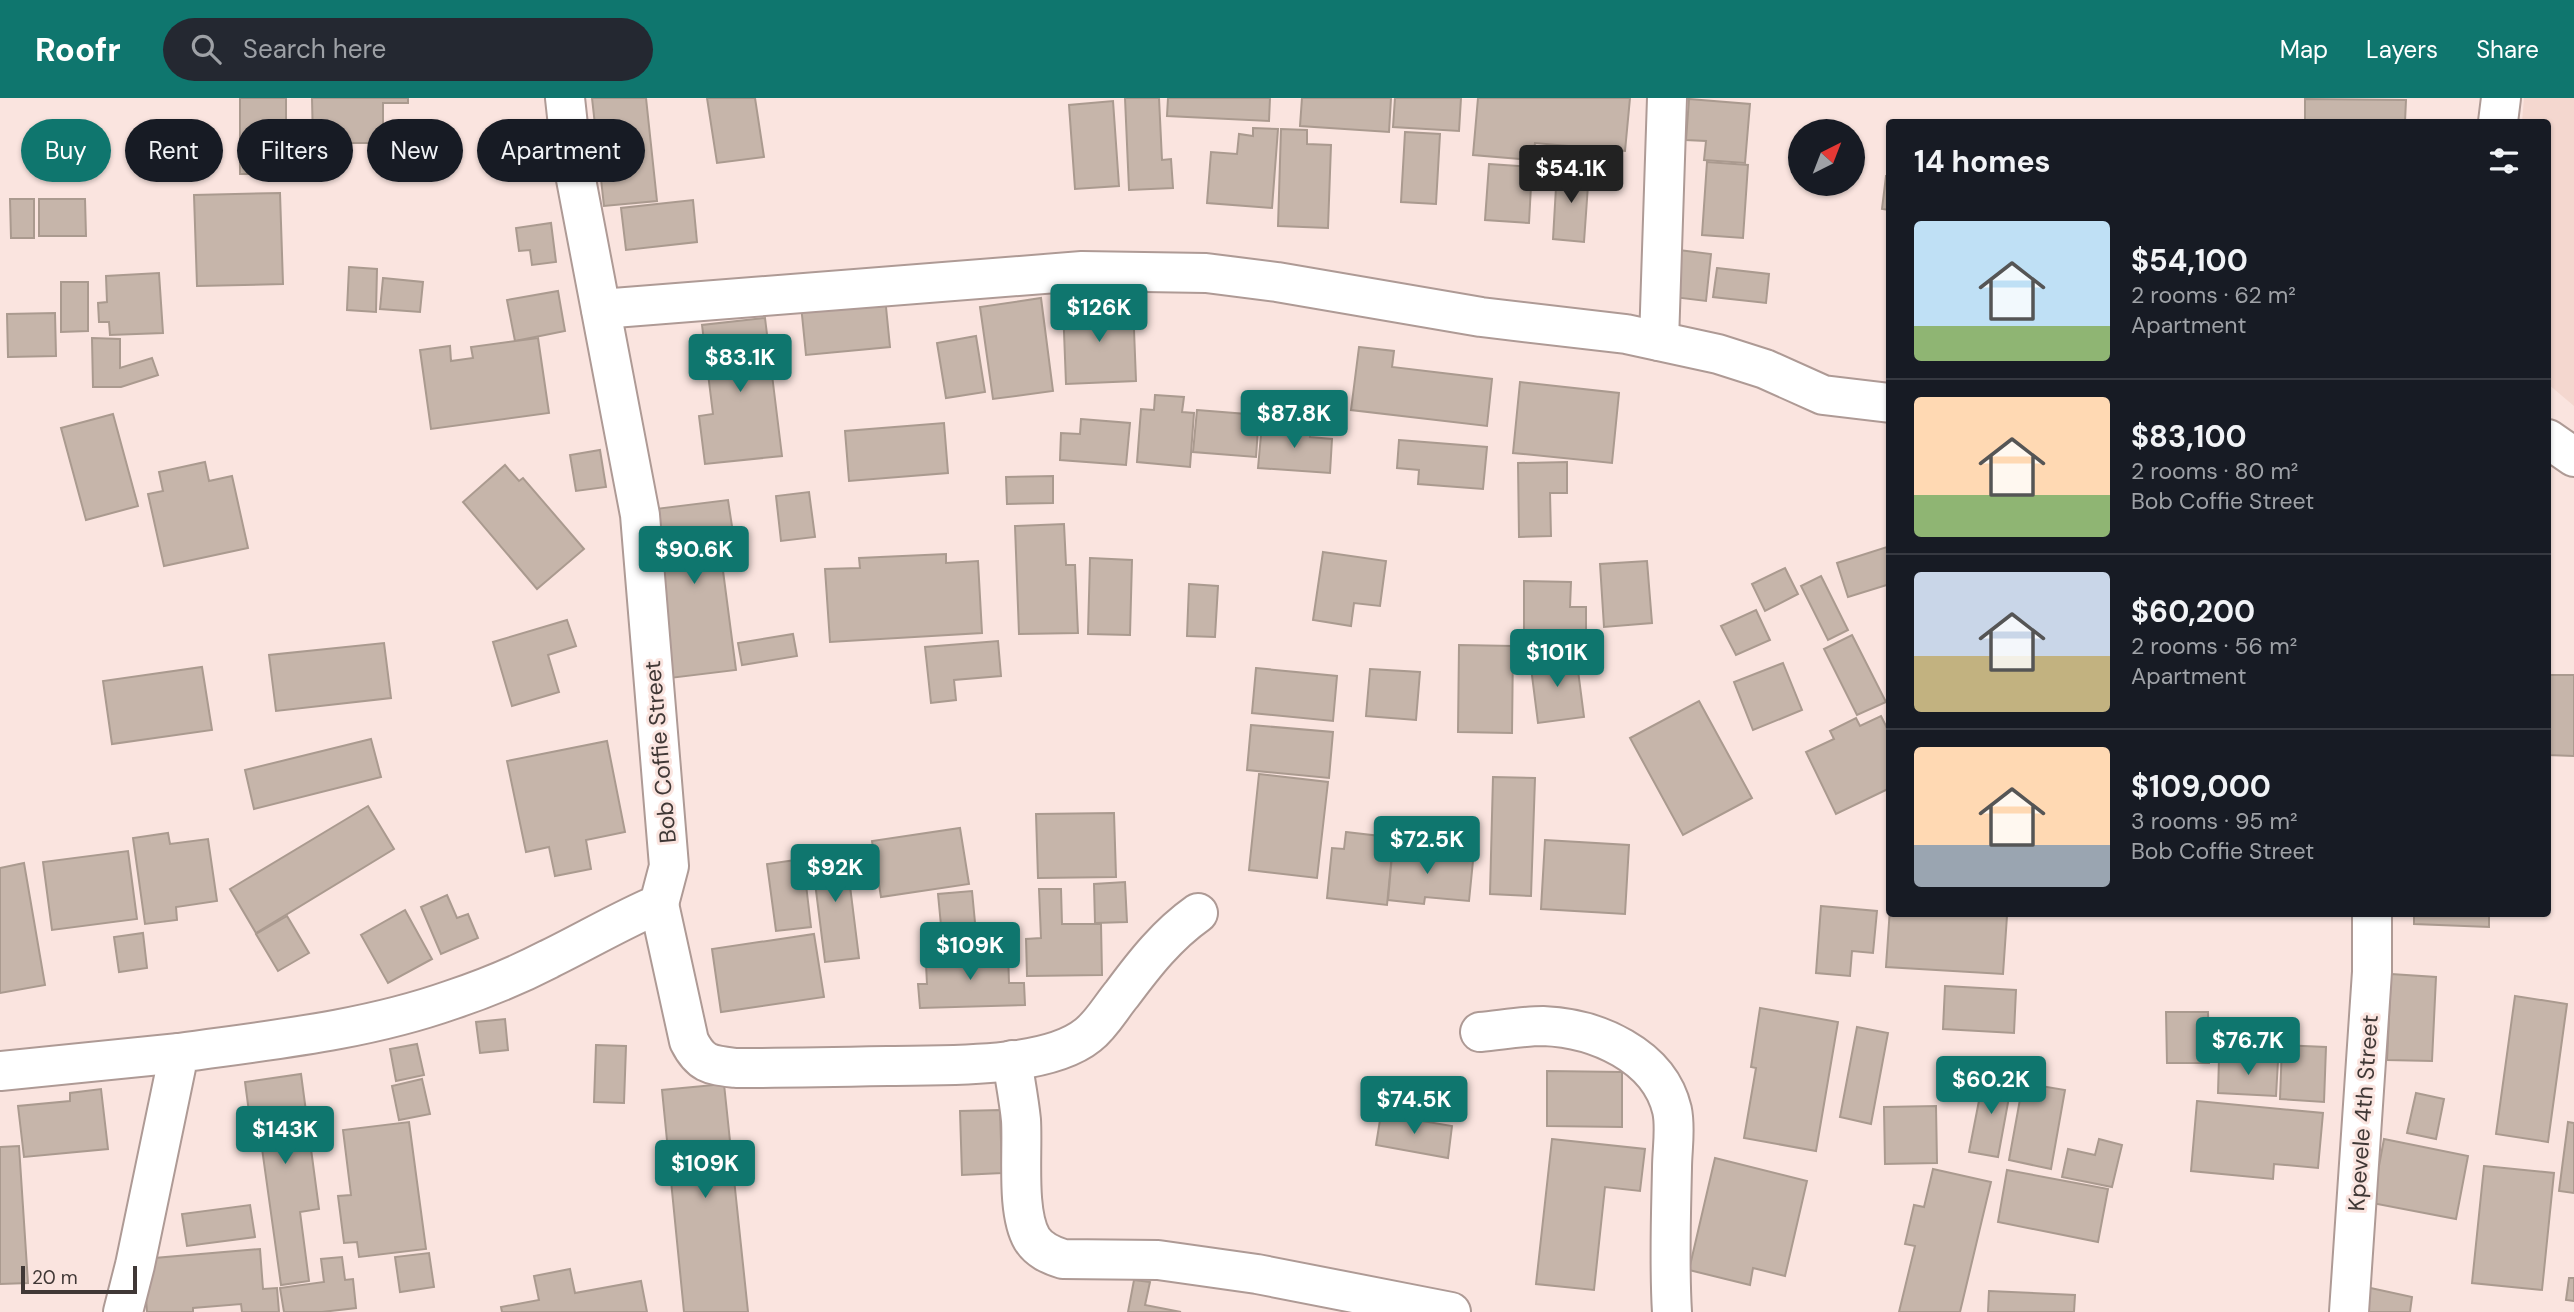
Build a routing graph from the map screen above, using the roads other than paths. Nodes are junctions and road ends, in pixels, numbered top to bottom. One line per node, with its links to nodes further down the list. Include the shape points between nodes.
1 (565, 98): 5 (street, Bob Coffie Street)
2 (1667, 98): 6 (street)
3 (2501, 98): 4 (street)
4 (2498, 119)
5 (601, 309): 6 (street, via 1082,271 1206,273); 10 (street, Bob Coffie Street, via 640,515 669,866)
6 (1659, 341): 7 (street, via 1765,369 1823,395)
7 (1886, 402)
8 (2551, 441): 9 (street)
9 (2574, 457)
10 (659, 904): 14 (street, via 546,961 438,1004 327,1032); 15 (street, via 689,1041 701,1060 736,1068)
11 (1198, 913): 15 (street, via 1157,948 1088,1035 1073,1044)
12 (2372, 917): 20 (street, Kpevele 4th Street)
13 (1480, 1032): 19 (street, via 1543,1026 1578,1031 1620,1046 1663,1084 1673,1112)
14 (179, 1053): 16 (street); 17 (street)
15 (1012, 1060): 18 (street, via 1021,1119 1025,1217 1031,1238 1041,1250 1063,1259 1158,1260 1245,1272)
16 (0, 1071)
17 (122, 1312)
18 (1451, 1312)
19 (1672, 1312)
20 (2349, 1312)

